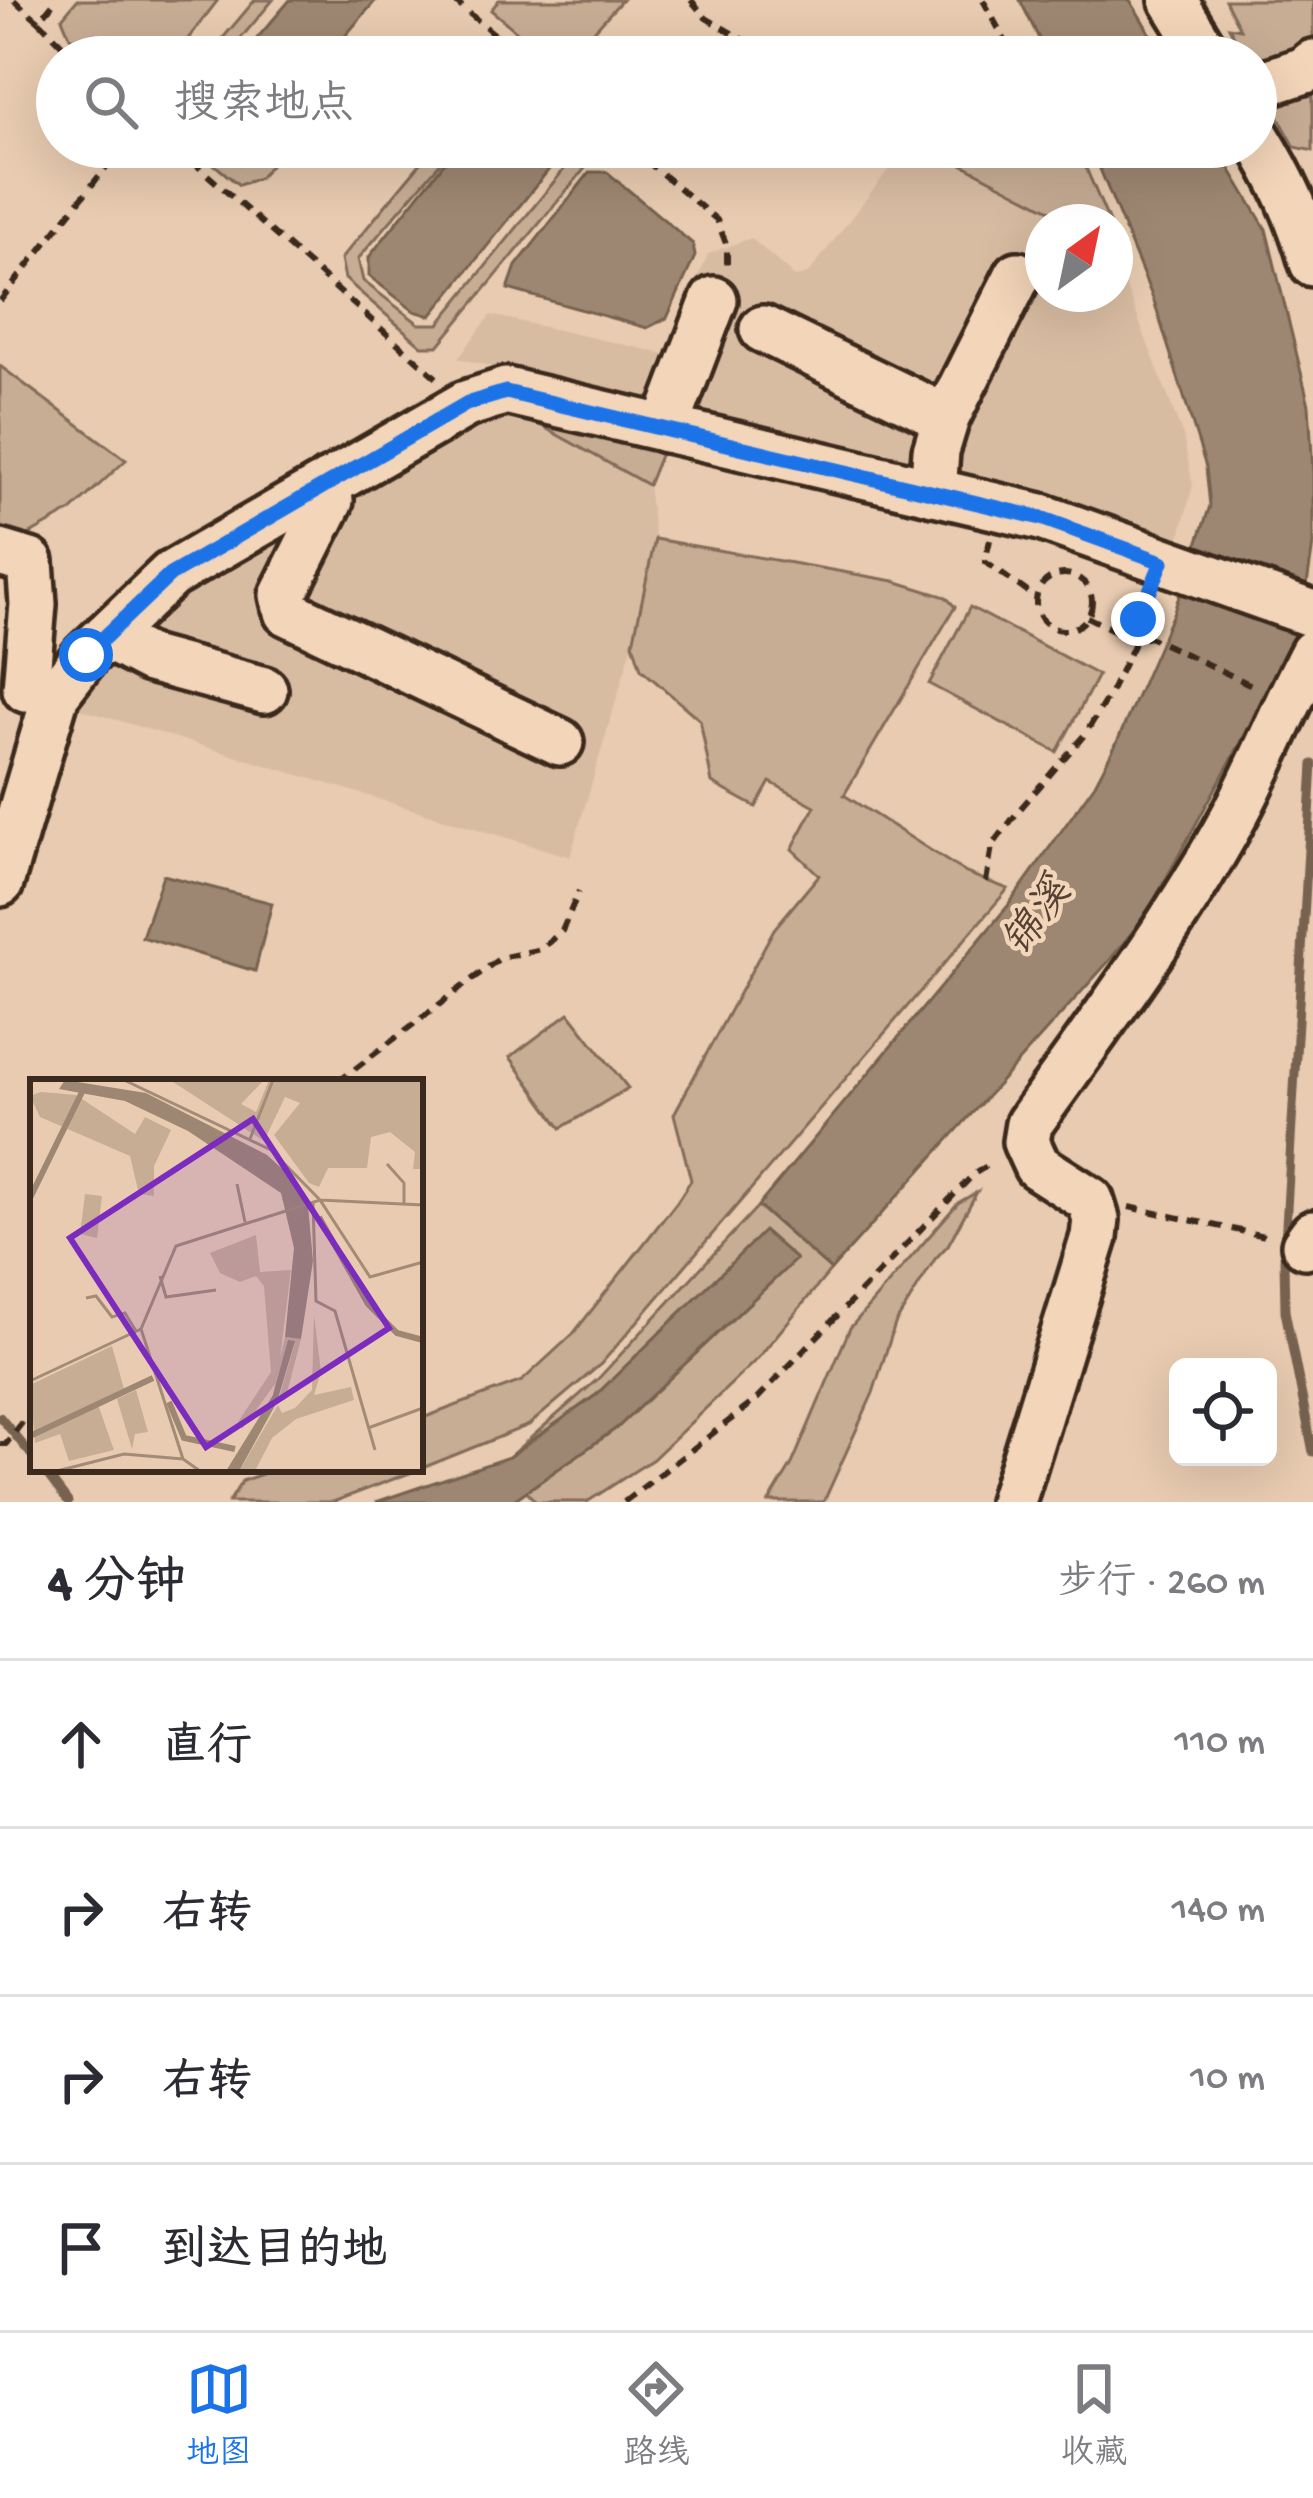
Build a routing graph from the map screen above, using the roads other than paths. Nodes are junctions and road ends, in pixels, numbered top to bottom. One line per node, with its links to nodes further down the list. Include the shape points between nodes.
1 (1173, 0): 2 (street)
2 (1195, 36)
3 (1313, 63): 4 (street)
4 (1277, 79)
5 (1276, 168): 6 (street)
6 (1313, 263)
7 (1018, 274): 10 (street)
8 (714, 300): 11 (street)
9 (763, 329): 10 (street)
10 (946, 418): 13 (street)
11 (665, 429): 12 (street, via 506,392 466,404); 13 (street)
12 (328, 483): 16 (street, via 170,575); 20 (street, via 330,500 283,595 287,612)
13 (933, 492): 15 (street, via 1041,518)
14 (0, 553): 18 (street, via 29,562)
15 (1313, 614)
16 (106, 636): 18 (street); 19 (street, via 150,658)
17 (1313, 653): 22 (street, via 1234,817 1159,941 1029,1124 1026,1142 1037,1166 1090,1201 1096,1219)
18 (27, 689): 21 (street)
19 (264, 690)
20 (560, 742)
21 (0, 883)
22 (1012, 1502)

